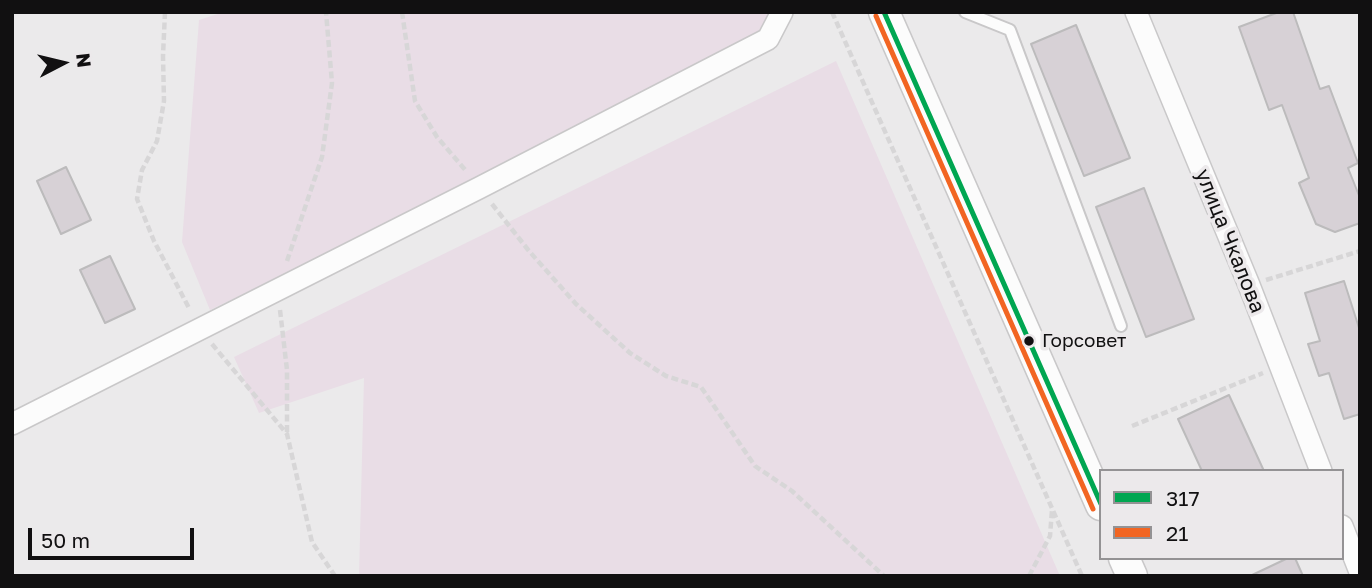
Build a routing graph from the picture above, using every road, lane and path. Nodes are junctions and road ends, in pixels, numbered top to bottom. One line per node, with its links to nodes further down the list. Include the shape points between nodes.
1 (165, 12): 14 (path, via 164,101 158,141 142,170 137,199)
2 (326, 12): 12 (path, via 332,83 322,157)
3 (402, 12): 9 (path, via 415,101 437,137)
4 (782, 12): 9 (street, via 768,39)
5 (832, 12): 21 (path)
6 (884, 12): 20 (main road)
7 (965, 12): 13 (lane, via 1010,30)
8 (1136, 12): 11 (street, улица Чкалова)
9 (479, 188): 12 (street); 26 (path, via 576,304 629,353 666,376 701,387 755,466 792,491)
10 (1360, 251): 11 (path)
11 (1249, 285): 15 (street, улица Чкалова)
12 (278, 289): 14 (street); 18 (path, via 288,370)
13 (1121, 326)
14 (200, 328): 16 (street); 18 (path)
15 (1280, 366): 17 (path); 19 (street, улица Чкалова)
16 (12, 424)
17 (1132, 426)
18 (287, 434): 25 (path, via 312,542)
19 (1320, 469)
20 (1099, 500)
21 (1052, 509): 27 (path, via 1050,537); 28 (path)
22 (1344, 531): 24 (street)
23 (1125, 560): 29 (main road)
24 (1360, 572)
25 (335, 576)
26 (884, 576)
27 (1029, 576)
28 (1082, 576)
29 (1132, 576)

